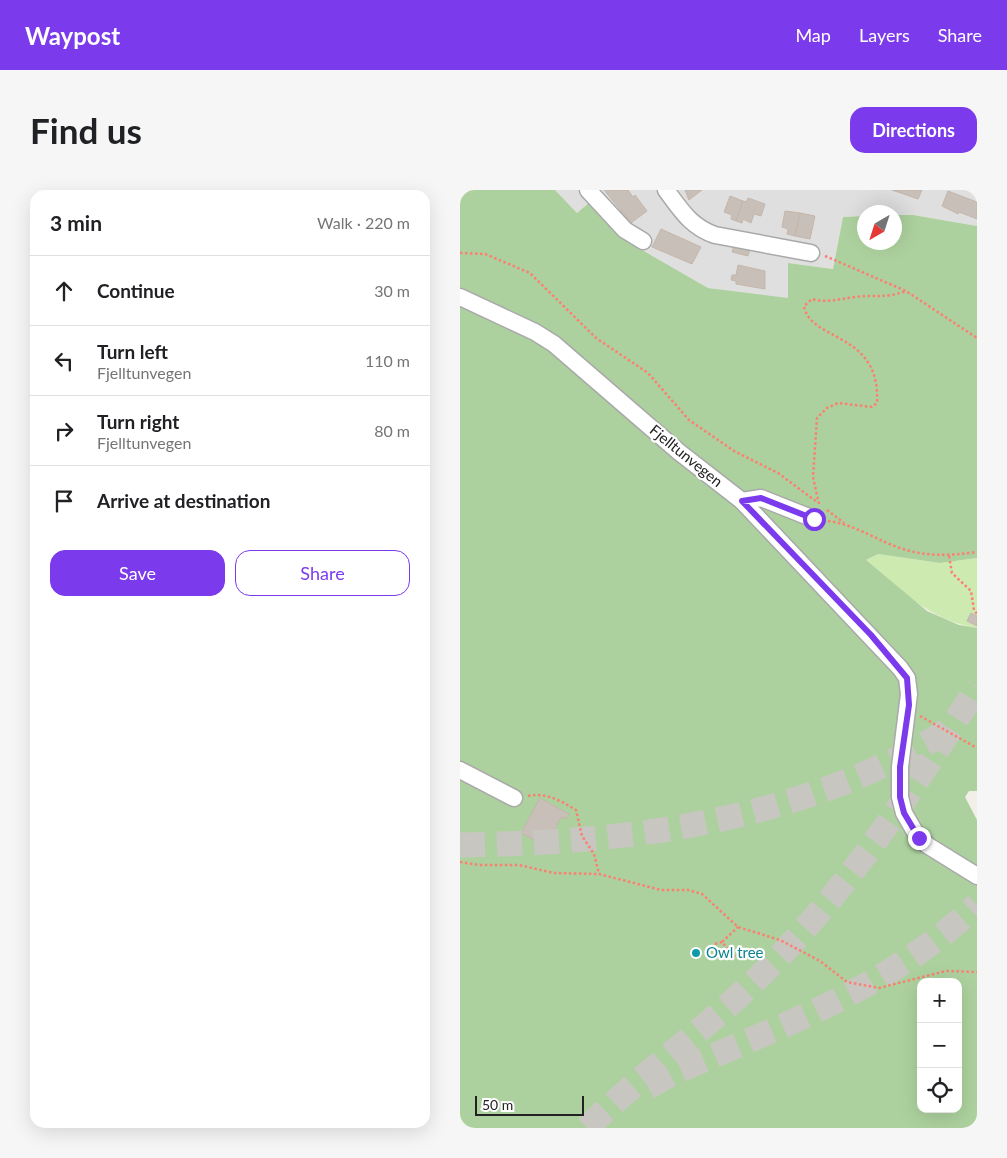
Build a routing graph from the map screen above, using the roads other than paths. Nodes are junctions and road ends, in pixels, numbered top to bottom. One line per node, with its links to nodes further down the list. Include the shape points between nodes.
1 (588, 190): 3 (street, via 625,230)
2 (666, 190): 4 (street, via 690,222 701,230)
3 (643, 241)
4 (811, 253)
5 (460, 297): 6 (street, Fjelltunvegen, via 554,344 679,452)
6 (742, 501): 7 (street, via 761,498); 10 (street, Fjelltunvegen, via 900,668 909,685 900,767 900,797 904,813 927,845)
7 (817, 512)
8 (460, 770): 9 (street)
9 (514, 798)
10 (977, 876)

